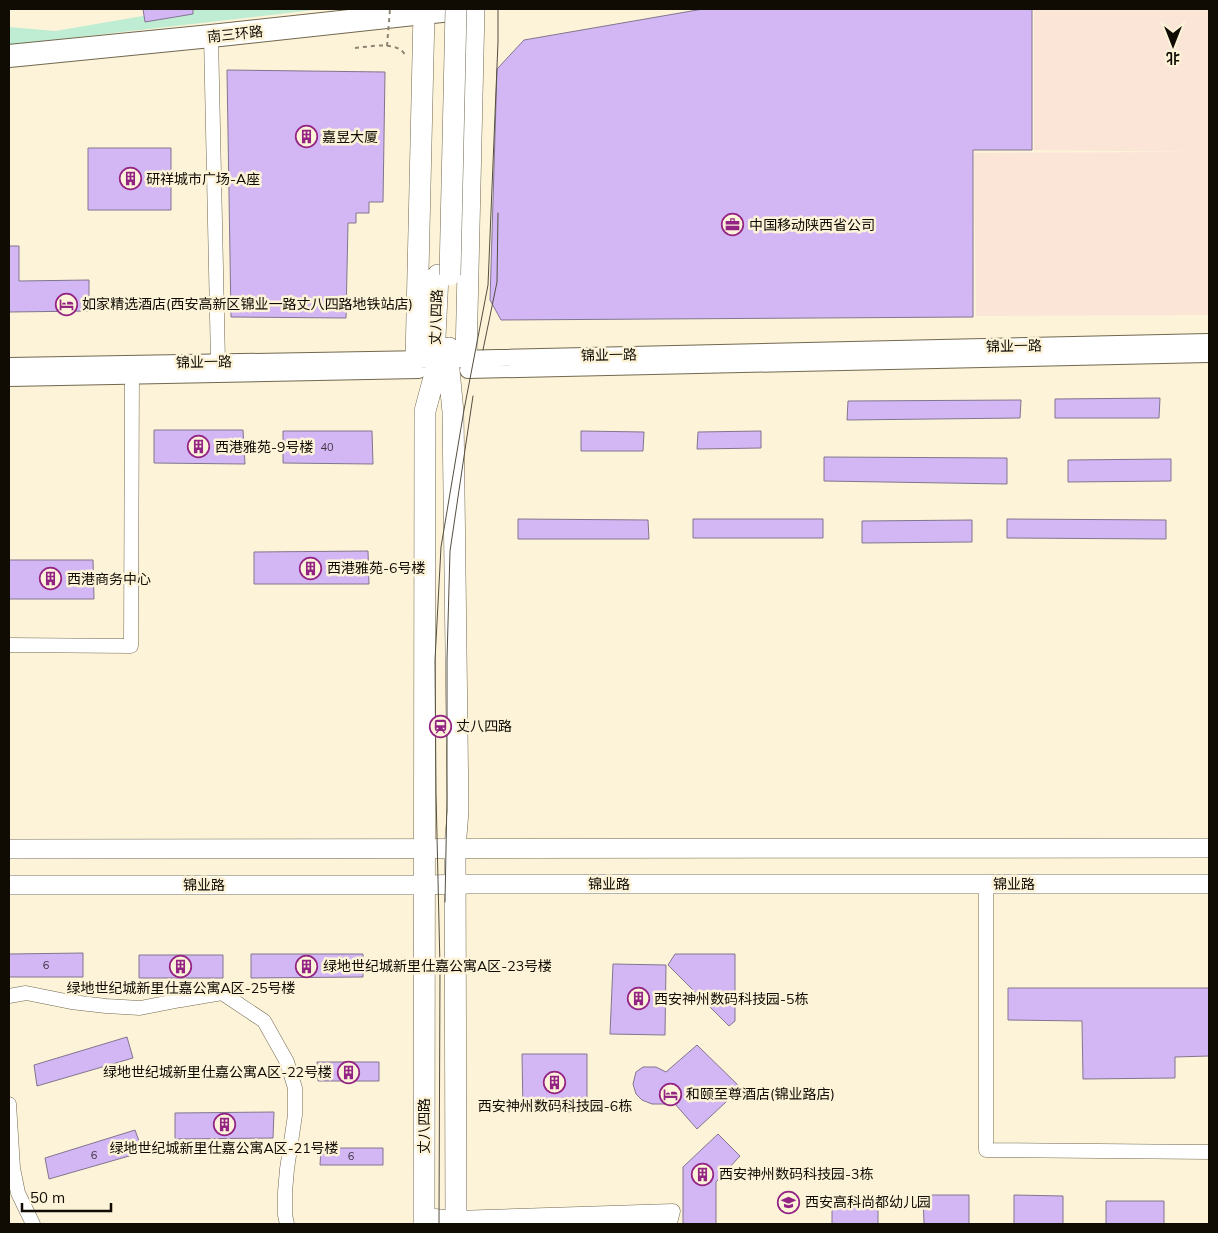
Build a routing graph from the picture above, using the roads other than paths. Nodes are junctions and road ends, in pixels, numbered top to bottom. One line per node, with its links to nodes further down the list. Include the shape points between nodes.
1 (456, 9): 7 (main road, 丈八四路, bridge)
2 (460, 9): 4 (highway, 南三环路)
3 (474, 9): 11 (main road)
4 (430, 10): 5 (highway, 南三环路); 7 (main road, 丈八四路); 11 (main road)
5 (211, 36): 6 (highway, 南三环路); 10 (street)
6 (9, 56)
7 (444, 275): 11 (main road, 丈八四路)
8 (1209, 342): 11 (street, 锦业一路)
9 (1209, 354): 11 (street, 锦业一路)
10 (218, 362): 11 (street, 锦业一路); 13 (street, 锦业一路)
11 (442, 362): 13 (street, 锦业一路); 16 (main road, 丈八四路, via 425,410); 17 (main road, 丈八四路, via 453,412 458,810)
12 (9, 366): 13 (street, 锦业一路)
13 (132, 370): 14 (street, 锦业一路); 15 (street, via 131,646)
14 (9, 378)
15 (9, 645)
16 (424, 848): 17 (main road); 19 (main road); 23 (main road, 丈八四路)
17 (455, 848): 18 (main road); 24 (main road, 丈八四路)
18 (1209, 848)
19 (9, 849)
20 (986, 884): 21 (main road, 锦业路); 24 (main road, 锦业路); 27 (street, via 986,1150)
21 (1209, 884)
22 (9, 885): 23 (main road, 锦业路)
23 (424, 885): 24 (main road, 锦业路); 28 (main road, 丈八四路)
24 (456, 885): 29 (main road, 丈八四路)
25 (9, 996): 31 (street, via 26,993 71,1002 140,1008 222,993 264,1021 286,1062 295,1088 295,1115 286,1169)
26 (9, 1104): 30 (street, via 13,1168 18,1193)
27 (1209, 1152)
28 (424, 1220): 29 (street)
29 (456, 1221): 32 (street, via 673,1211 671,1219)
30 (33, 1224)
31 (287, 1224)
32 (479, 1224)

